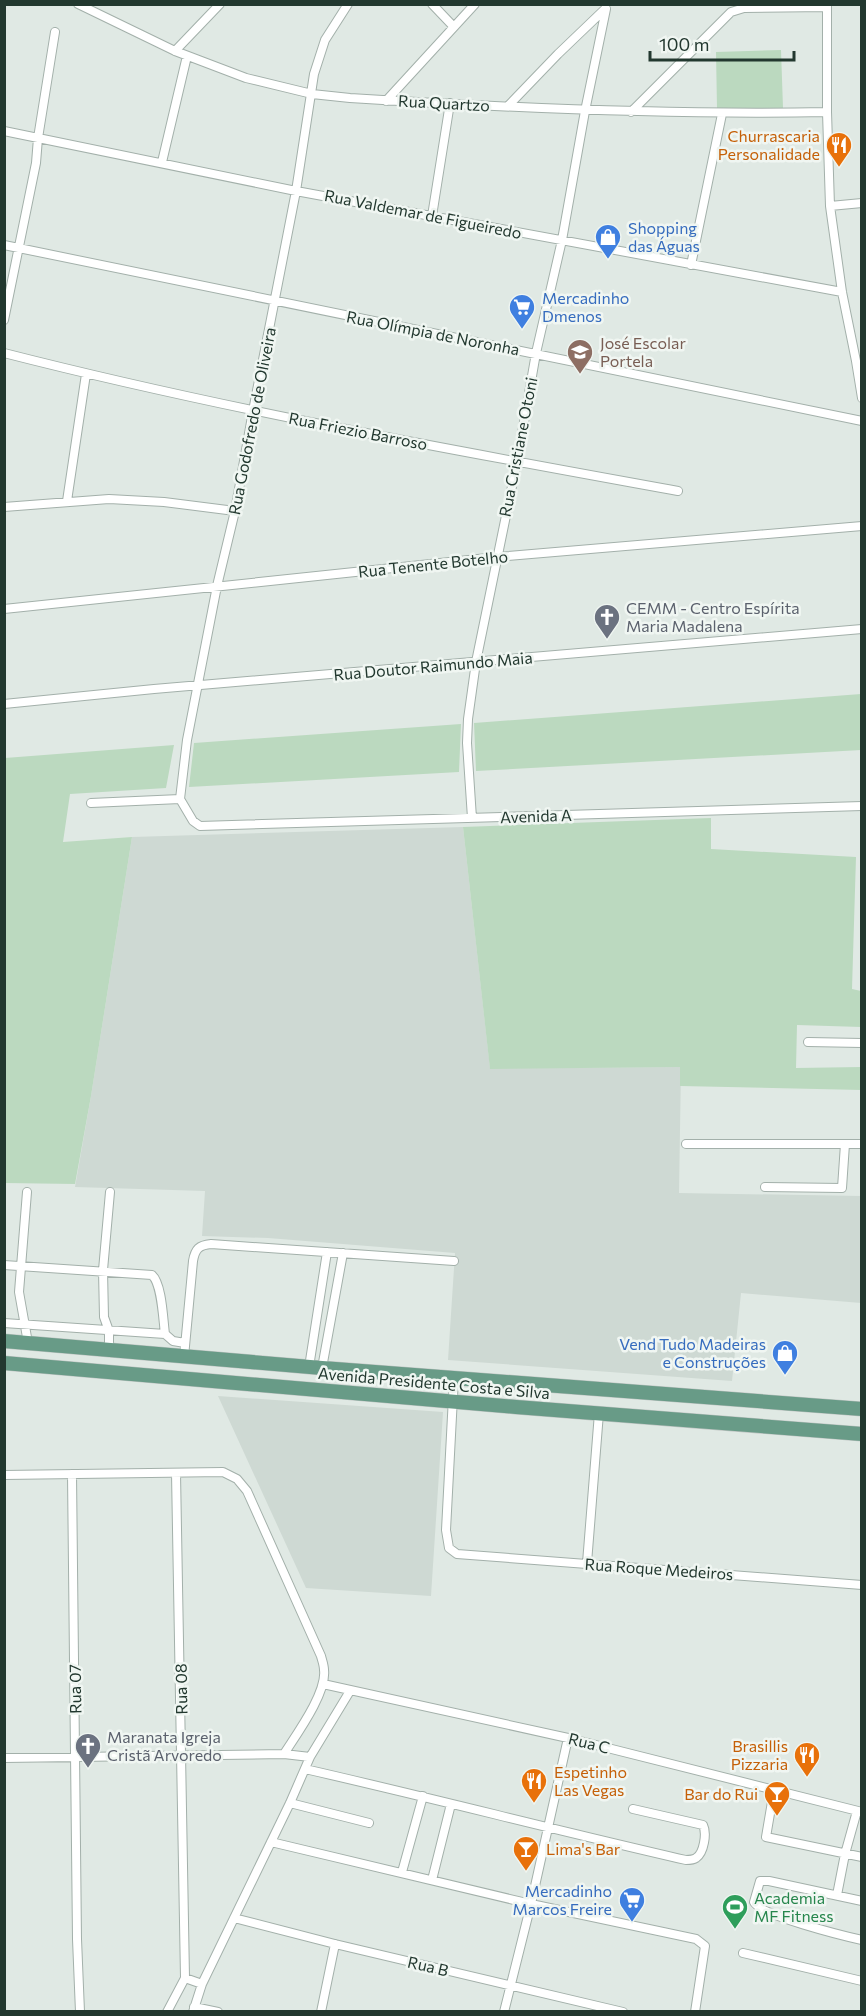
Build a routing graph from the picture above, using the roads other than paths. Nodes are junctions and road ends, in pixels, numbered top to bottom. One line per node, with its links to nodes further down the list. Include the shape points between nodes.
1 (220, 4): 13 (street)
2 (348, 4): 15 (street, Rua Godofredo de Oliveira, via 325,40)
3 (432, 4): 11 (street)
4 (475, 4): 11 (street)
5 (725, 4): 10 (street)
6 (84, 6): 13 (street, Rua Quartzo)
7 (743, 6): 8 (street); 10 (street)
8 (827, 6): 21 (street)
9 (607, 7): 18 (street); 19 (street, Rua Cristiane Otoni)
10 (731, 12): 20 (street)
11 (453, 26): 16 (street)
12 (55, 32): 24 (street)
13 (174, 51): 14 (street, Rua Quartzo)
14 (187, 56): 15 (street, Rua Quartzo, via 246,78); 25 (street)
15 (312, 94): 16 (street, Rua Quartzo); 26 (street, Rua Godofredo de Oliveira)
16 (386, 101): 17 (street, Rua Quartzo)
17 (450, 103): 18 (street, Rua Quartzo); 29 (street)
18 (508, 106): 19 (street, Rua Quartzo)
19 (585, 111): 20 (street, Rua Quartzo); 30 (street, Rua Cristiane Otoni)
20 (631, 112): 22 (street, Rua Quartzo)
21 (827, 112): 22 (street, Rua Quartzo); 28 (street)
22 (722, 114): 33 (street)
23 (4, 131): 24 (street, Rua Valdemar de Figueiredo)
24 (38, 138): 25 (street, Rua Valdemar de Figueiredo); 32 (street)
25 (162, 162): 26 (street, Rua Valdemar de Figueiredo)
26 (296, 191): 29 (street, Rua Valdemar de Figueiredo); 35 (street, Rua Godofredo de Oliveira)
27 (861, 203): 28 (street)
28 (830, 206): 34 (street)
29 (432, 216): 30 (street, Rua Valdemar de Figueiredo)
30 (562, 240): 33 (street, Rua Valdemar de Figueiredo); 38 (street, Rua Cristiane Otoni)
31 (4, 245): 32 (street, Rua Olímpia de Noronha)
32 (19, 248): 35 (street, Rua Olímpia de Noronha); 36 (street)
33 (691, 264): 34 (street, Rua Valdemar de Figueiredo)
34 (842, 292): 39 (street)
35 (275, 301): 38 (street, Rua Olímpia de Noronha); 42 (street, Rua Godofredo de Oliveira)
36 (4, 320)
37 (4, 353): 40 (street, Rua Friezio Barroso)
38 (536, 353): 43 (street, Rua Olímpia de Noronha); 44 (street, Rua Cristiane Otoni)
39 (859, 361): 41 (street)
40 (86, 374): 42 (street, Rua Friezio Barroso); 46 (street)
41 (861, 398)
42 (253, 411): 44 (street, Rua Friezio Barroso); 48 (street, Rua Godofredo de Oliveira)
43 (861, 421)
44 (518, 462): 45 (street, Rua Friezio Barroso); 50 (street, Rua Cristiane Otoni)
45 (678, 491)
46 (67, 501): 47 (street); 48 (street, via 137,500)
47 (4, 507)
48 (235, 511): 51 (street, Rua Godofredo de Oliveira)
49 (861, 526): 50 (street, Rua Tenente Botelho)
50 (497, 557): 51 (street, Rua Tenente Botelho); 54 (street, Rua Cristiane Otoni)
51 (217, 586): 52 (street, Rua Tenente Botelho); 55 (street, Rua Godofredo de Oliveira)
52 (4, 609)
53 (861, 629): 54 (street, Rua Doutor Raimundo Maia)
54 (476, 662): 55 (street, Rua Doutor Raimundo Maia); 60 (street, Rua Cristiane Otoni, via 467,731)
55 (199, 686): 56 (street, Rua Doutor Raimundo Maia); 57 (street, Rua Godofredo de Oliveira)
56 (4, 704)
57 (180, 799): 58 (street); 60 (street, Avenida A, via 201,826)
58 (91, 803)
59 (861, 806): 60 (street, Avenida A)
60 (472, 818)
61 (808, 1042): 62 (street)
62 (861, 1042)
63 (686, 1144): 64 (street)
64 (845, 1144): 65 (street); 66 (street, via 842,1188)
65 (861, 1144)
66 (765, 1187)
67 (27, 1192): 73 (street)
68 (110, 1192): 74 (street)
69 (327, 1252): 70 (street); 82 (street, via 202,1245 193,1260); 85 (street)
70 (343, 1253): 71 (street); 85 (street)
71 (454, 1261)
72 (4, 1265): 73 (street)
73 (22, 1266): 74 (street); 76 (street, via 19,1292)
74 (103, 1270): 77 (street, via 104,1317); 78 (street, via 155,1277)
75 (4, 1323): 76 (street)
76 (25, 1325): 77 (street); 80 (street)
77 (109, 1331): 78 (street); 83 (street)
78 (165, 1334): 82 (street)
79 (4, 1341): 80 (main road, Avenida Presidente Costa e Silva)
80 (28, 1343): 81 (main road, Avenida Presidente Costa e Silva)
81 (87, 1349): 83 (main road, Avenida Presidente Costa e Silva); 86 (main road, via 92,1360)
82 (185, 1350): 83 (main road, Avenida Presidente Costa e Silva); 85 (main road, Avenida Presidente Costa e Silva)
83 (113, 1351): 87 (main road, via 114,1370)
84 (4, 1363): 86 (main road, Avenida Presidente Costa e Silva)
85 (315, 1368): 88 (main road, Avenida Presidente Costa e Silva)
86 (83, 1370): 87 (main road, Avenida Presidente Costa e Silva)
87 (118, 1372): 90 (main road, Avenida Presidente Costa e Silva)
88 (454, 1378): 89 (main road, Avenida Presidente Costa e Silva); 90 (street)
89 (714, 1398): 91 (main road, Avenida Presidente Costa e Silva); 93 (main road)
90 (453, 1400): 92 (main road, Avenida Presidente Costa e Silva); 98 (street, Rua Roque Medeiros, via 446,1530 449,1548 458,1554)
91 (861, 1409)
92 (599, 1413): 93 (main road, Avenida Presidente Costa e Silva); 98 (street)
93 (713, 1422): 94 (main road, Avenida Presidente Costa e Silva)
94 (861, 1434)
95 (176, 1473): 96 (street); 100 (street, via 223,1472 248,1491 321,1656); 104 (street, Rua 08)
96 (72, 1474): 97 (street); 107 (street, Rua 07)
97 (4, 1475)
98 (587, 1563): 99 (street, Rua Roque Medeiros)
99 (861, 1584)
100 (323, 1684): 101 (street, Rua C); 103 (street)
101 (350, 1691): 102 (street, Rua C); 105 (street)
102 (568, 1738): 109 (street, Rua C); 116 (street)
103 (284, 1754): 104 (street); 105 (street)
104 (182, 1756): 107 (street); 129 (street, Rua 08)
105 (310, 1756): 108 (street)
106 (4, 1758): 107 (street)
107 (76, 1758): 134 (street, Rua 07)
108 (305, 1769): 110 (street); 111 (street)
109 (774, 1790): 114 (street, Rua C); 118 (street, via 766,1837)
110 (423, 1796): 112 (street); 120 (street)
111 (290, 1803): 115 (street); 117 (street)
112 (451, 1804): 116 (street); 121 (street)
113 (633, 1809): 116 (street, via 703,1826 706,1832 700,1853 695,1859 686,1860)
114 (859, 1812): 118 (street)
115 (369, 1823)
116 (547, 1828): 124 (street)
117 (271, 1842): 120 (street); 125 (street)
118 (845, 1854): 119 (street); 122 (street)
119 (861, 1857)
120 (402, 1872): 121 (street)
121 (432, 1880): 124 (street)
122 (837, 1895): 123 (street); 126 (street, via 760,1881 754,1902 757,1907 796,1923)
123 (861, 1901)
124 (531, 1904): 132 (street); 140 (street, via 696,1939 705,1946)
125 (234, 1918): 127 (street, Rua B); 131 (street)
126 (861, 1940)
127 (335, 1944): 132 (street, Rua B); 137 (street)
128 (742, 1953): 130 (street)
129 (185, 1978): 131 (street); 135 (street)
130 (861, 1981)
131 (202, 1984): 133 (street)
132 (510, 1985): 138 (street); 139 (street, Rua B)
133 (193, 2009): 136 (street)
134 (80, 2012)
135 (167, 2012)
136 (218, 2012)
137 (321, 2012)
138 (504, 2012)
139 (623, 2012)
140 (695, 2012)

